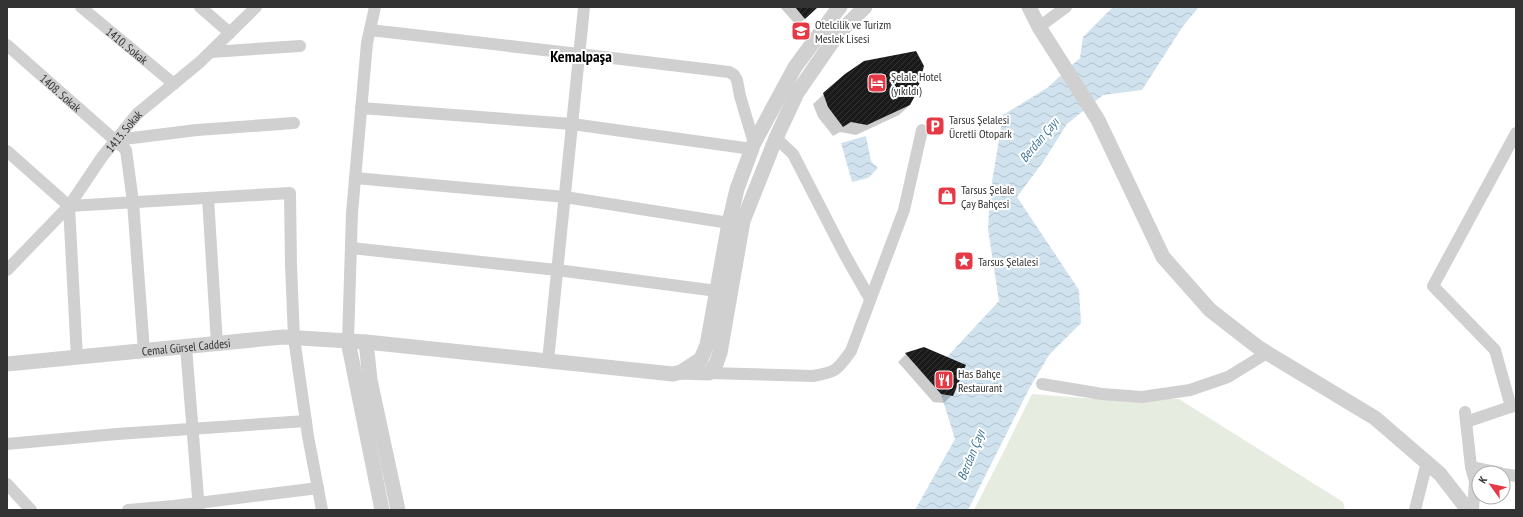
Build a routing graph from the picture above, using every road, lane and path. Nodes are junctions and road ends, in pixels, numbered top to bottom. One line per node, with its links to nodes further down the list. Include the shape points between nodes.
1 (81, 7): 17 (street, 1410. Sokak)
2 (200, 7): 12 (street)
3 (256, 7): 12 (street, 1413. Sokak)
4 (375, 7): 11 (street)
5 (584, 7): 16 (street)
6 (840, 7): 25 (street, via 795,67)
7 (865, 7): 23 (street, via 837,35 797,93)
8 (1030, 7): 10 (street)
9 (1066, 7): 10 (street)
10 (1039, 27): 44 (street, via 1098,120 1164,257 1210,310)
11 (370, 30): 16 (street); 18 (street)
12 (230, 32): 15 (street, 1413. Sokak)
13 (7, 45): 24 (street, 1408. Sokak)
14 (300, 46): 15 (street)
15 (211, 52): 17 (street, 1413. Sokak)
16 (579, 54): 20 (street); 25 (street, via 729,72 737,80)
17 (174, 84): 24 (street, 1413. Sokak, via 137,114)
18 (361, 108): 20 (street); 27 (street)
19 (294, 123): 24 (street, via 197,130)
20 (572, 124): 25 (street); 28 (street)
21 (922, 130): 37 (street, via 904,210)
22 (1516, 133): 51 (street, via 1433,286 1495,350)
23 (776, 138): 37 (street, via 793,154); 49 (street, via 743,222 720,353)
24 (116, 140): 30 (street, 1408. Sokak, via 126,150); 31 (street, 1413. Sokak)
25 (753, 146): 32 (street, via 737,189)
26 (7, 151): 31 (street)
27 (355, 178): 28 (street); 33 (street)
28 (565, 196): 32 (street); 35 (street)
29 (208, 198): 30 (street); 38 (street, via 290,193); 41 (street)
30 (133, 202): 31 (street); 43 (street, 1408. Sokak)
31 (69, 206): 34 (street, 1413. Sokak); 45 (street)
32 (729, 223): 36 (street)
33 (351, 248): 35 (street); 39 (street)
34 (7, 270)
35 (557, 270): 36 (street); 46 (street)
36 (717, 290): 48 (street, via 707,345 700,359)
37 (870, 299): 49 (street, via 851,351 838,369 813,376)
38 (294, 338): 39 (street, Cemal Gürsel Caddesi); 41 (street, Cemal Gürsel Caddesi); 52 (street)
39 (348, 341): 40 (street, Cemal Gürsel Caddesi); 65 (street)
40 (366, 342): 46 (street, Cemal Gürsel Caddesi); 66 (street, via 370,380)
41 (217, 344): 42 (street, Cemal Gürsel Caddesi)
42 (186, 347): 43 (street, Cemal Gürsel Caddesi); 53 (street)
43 (144, 351): 45 (street, Cemal Gürsel Caddesi)
44 (1267, 353): 50 (street, via 1228,377 1190,390 1142,397 1102,394); 55 (street, via 1375,418)
45 (77, 358): 47 (street, Cemal Gürsel Caddesi)
46 (548, 361): 48 (street, Cemal Gürsel Caddesi, via 672,374)
47 (7, 364)
48 (681, 372): 49 (street, Cemal Gürsel Caddesi)
49 (710, 373)
50 (1042, 384)
51 (1513, 406): 56 (street, via 1465,417)
52 (306, 421): 53 (street); 58 (street)
53 (192, 429): 54 (street); 60 (street)
54 (7, 444)
55 (1426, 462): 61 (street, via 1440,474); 67 (street)
56 (1471, 468)
57 (7, 484): 62 (street)
58 (318, 488): 60 (street); 64 (street)
59 (1471, 493): 61 (street)
60 (198, 507): 63 (street)
61 (1466, 509)
62 (31, 510)
63 (128, 510)
64 (322, 510)
65 (382, 510)
66 (398, 510)
67 (1415, 510)

